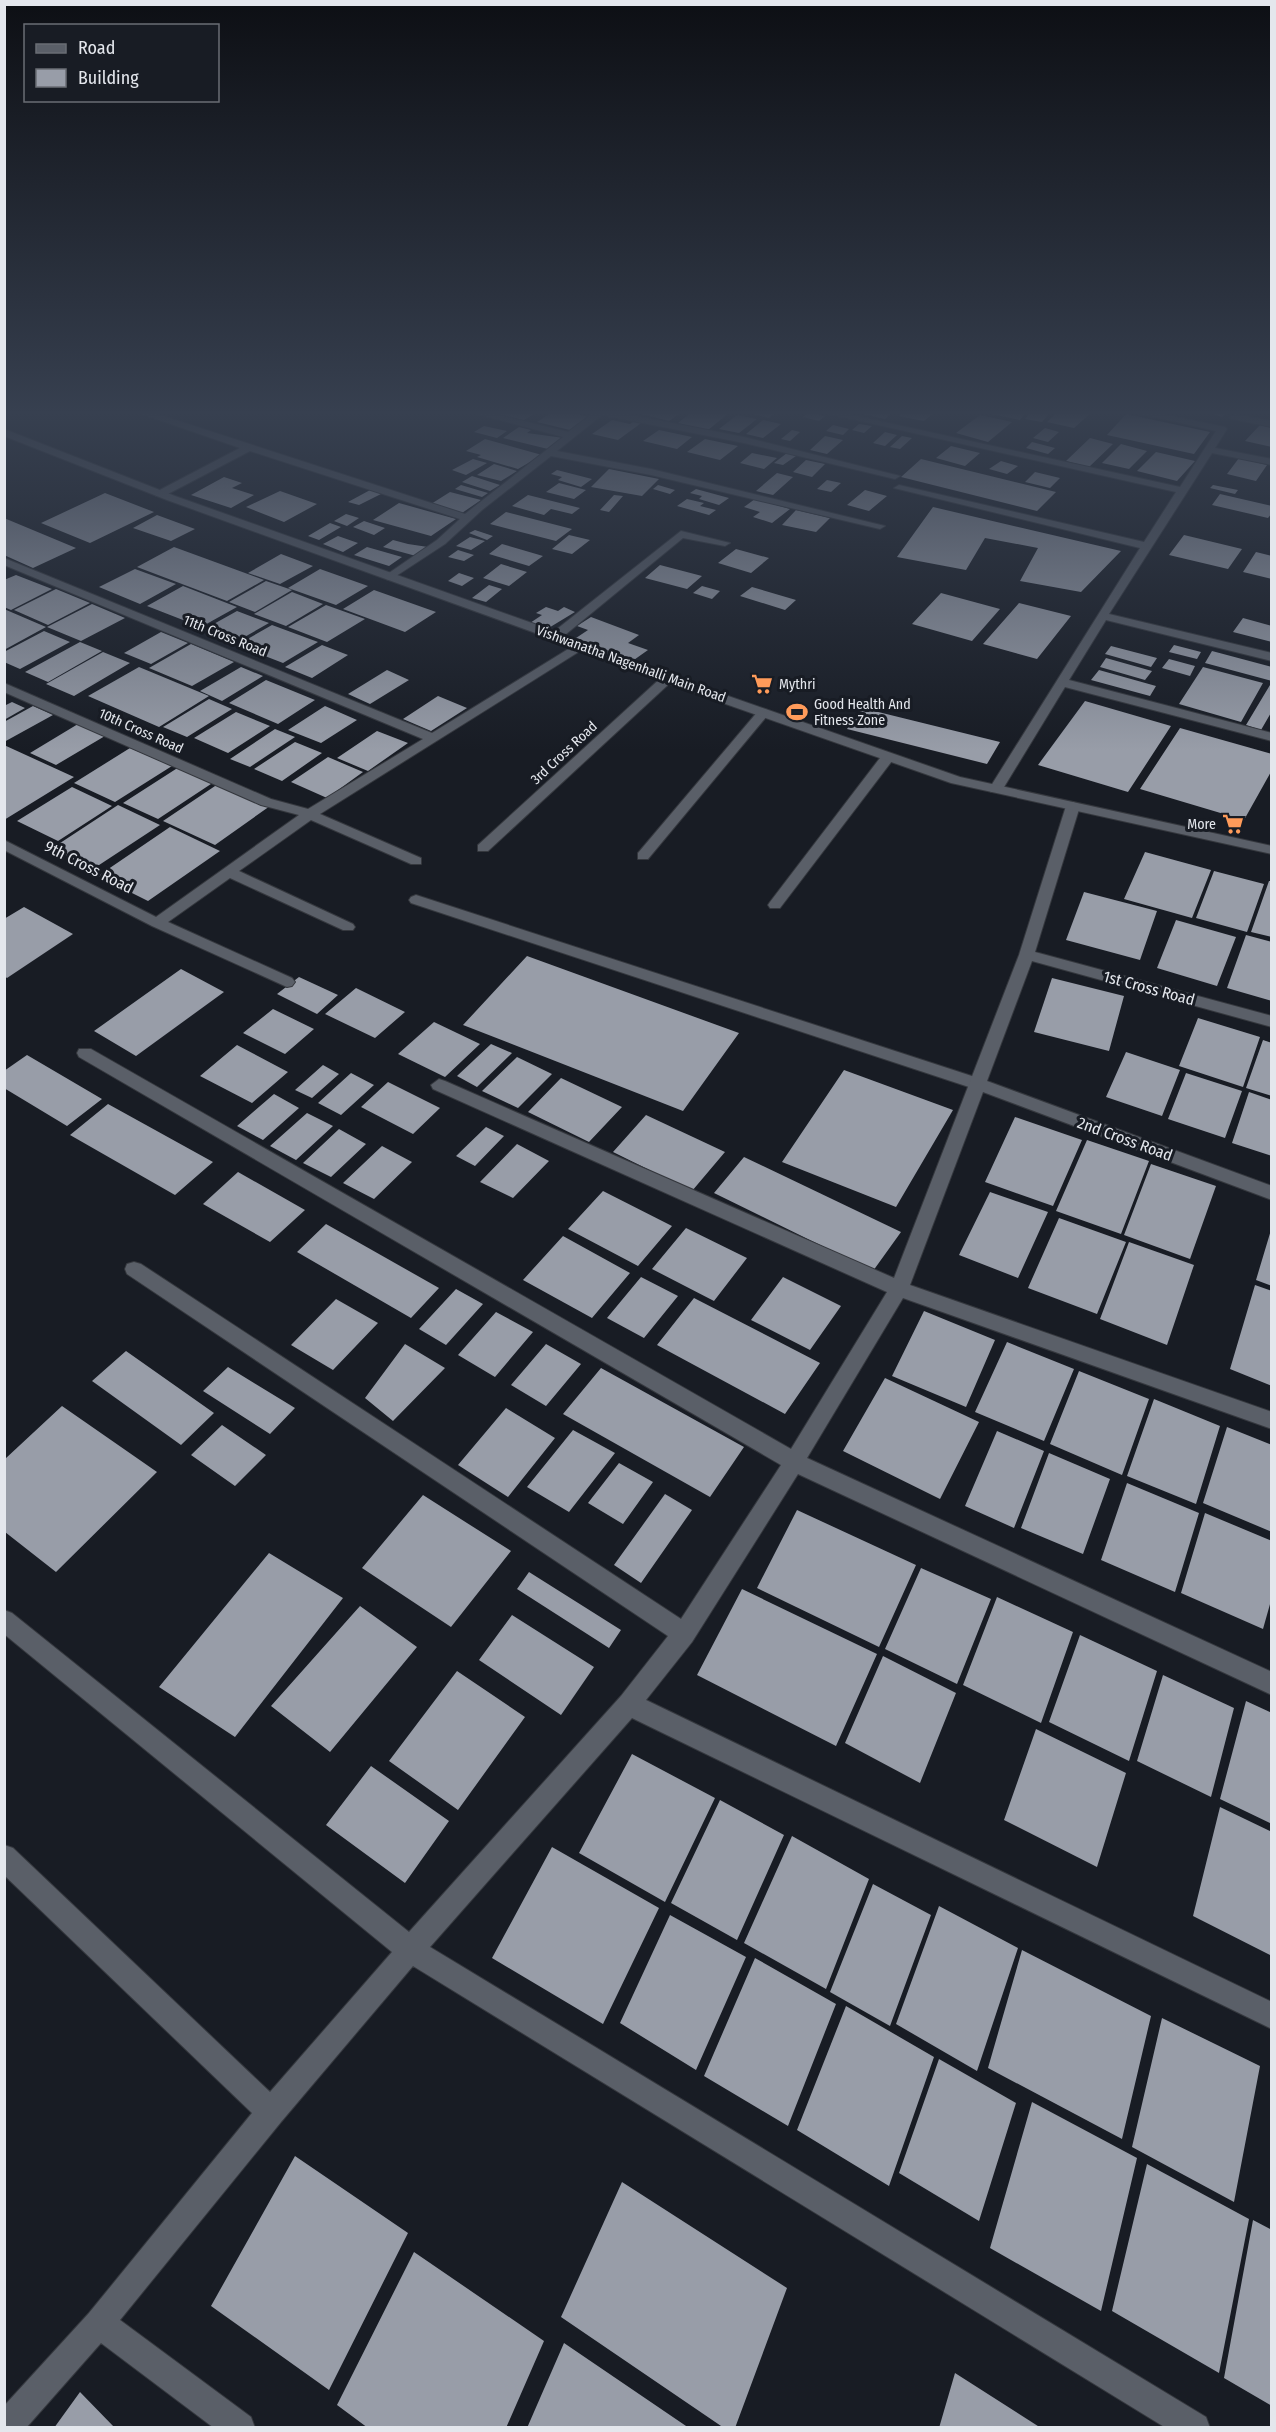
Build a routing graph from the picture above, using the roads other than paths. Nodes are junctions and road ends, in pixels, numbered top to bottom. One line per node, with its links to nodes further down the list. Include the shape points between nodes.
1 (244, 524): 10 (street, Vishwanatha Nagenhalli Main Road)
2 (460, 524): 10 (street, via 441,543)
3 (874, 524): 6 (street)
4 (1054, 524): 8 (street)
5 (1159, 524): 8 (street)
6 (880, 526)
7 (725, 543): 12 (street, via 681,534)
8 (1146, 546): 11 (street)
9 (4, 561): 20 (street, 11th Cross Road)
10 (390, 577): 12 (street, Vishwanatha Nagenhalli Main Road)
11 (1102, 616): 14 (street); 16 (street)
12 (556, 636): 13 (street, Vishwanatha Nagenhalli Main Road)
13 (582, 646): 15 (street, Vishwanatha Nagenhalli Main Road); 20 (street)
14 (1272, 657)
15 (666, 679): 18 (street, Vishwanatha Nagenhalli Main Road); 26 (street, 3rd Cross Road)
16 (1062, 682): 19 (street); 22 (street)
17 (4, 687): 24 (street, 10th Cross Road, via 266,802)
18 (763, 713): 21 (street, Vishwanatha Nagenhalli Main Road); 28 (street)
19 (1272, 737)
20 (434, 739): 24 (street)
21 (888, 757): 22 (street, Vishwanatha Nagenhalli Main Road); 32 (street)
22 (996, 789): 23 (street, Vishwanatha Nagenhalli Main Road)
23 (1073, 806): 27 (street, Vishwanatha Nagenhalli Main Road); 35 (street)
24 (310, 814): 29 (street, 10th Cross Road); 30 (street)
25 (4, 844): 33 (street, 9th Cross Road)
26 (483, 848)
27 (1272, 850)
28 (643, 856)
29 (416, 861)
30 (229, 872): 33 (street); 34 (street)
31 (416, 900): 39 (street, 2nd Cross Road)
32 (775, 905)
33 (157, 923): 36 (street, 9th Cross Road)
34 (348, 927)
35 (1027, 955): 37 (street, 1st Cross Road); 39 (street)
36 (287, 982)
37 (1272, 1022)
38 (85, 1053): 45 (street)
39 (978, 1084): 41 (street, 2nd Cross Road); 43 (street)
40 (439, 1085): 43 (street)
41 (1272, 1193)
42 (134, 1269): 47 (street)
43 (899, 1289): 44 (street); 45 (street)
44 (1272, 1421)
45 (794, 1462): 47 (street); 48 (street)
46 (4, 1620): 51 (street)
47 (684, 1634): 49 (street)
48 (1272, 1684)
49 (628, 1704): 51 (street); 52 (street)
50 (4, 1857): 53 (street)
51 (410, 1950): 53 (street); 57 (street)
52 (1272, 2016)
53 (271, 2112): 54 (street)
54 (99, 2323): 55 (street); 56 (street)
55 (5, 2427)
56 (240, 2427)
57 (1196, 2427)

